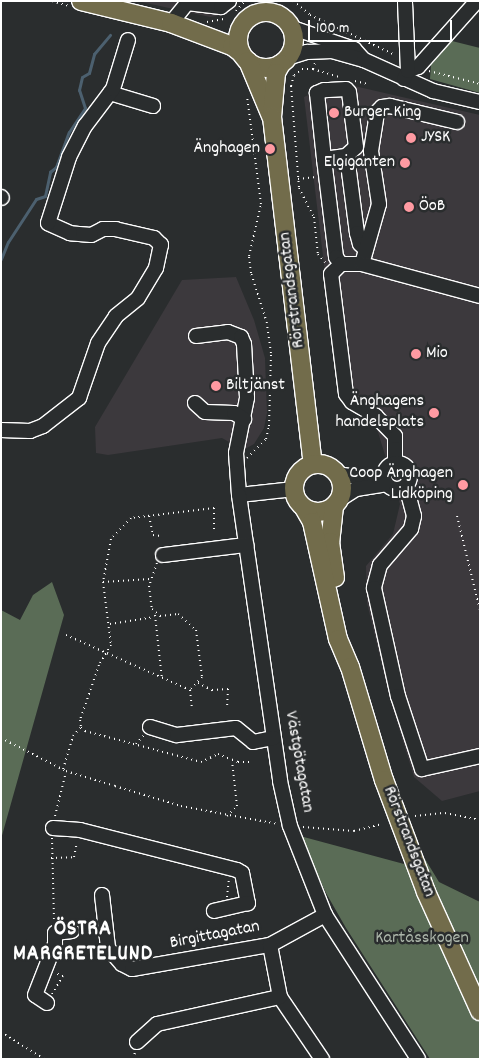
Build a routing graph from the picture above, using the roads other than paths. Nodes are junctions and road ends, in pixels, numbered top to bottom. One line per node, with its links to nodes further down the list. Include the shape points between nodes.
1 (81, 1): 7 (main road)
2 (229, 1): 9 (street, via 221,7 187,3)
3 (257, 1): 8 (main road)
4 (278, 1): 10 (main road)
5 (405, 1): 15 (street)
6 (477, 1): 15 (street)
7 (101, 4): 9 (main road)
8 (245, 22): 9 (main road, via 222,29); 10 (main road, via 263,12); 12 (main road, via 238,39)
9 (171, 23): 12 (main road, via 232,46)
10 (287, 23): 13 (street, via 354,49); 14 (main road, via 293,46)
11 (128, 40): 16 (street)
12 (244, 57): 14 (main road, via 264,68); 19 (main road, Rörstrandsgatan)
13 (364, 60): 14 (street, via 323,51); 15 (street)
14 (284, 61): 19 (main road, Rörstrandsgatan, via 276,73)
15 (406, 75): 17 (street)
16 (110, 93): 18 (street); 30 (street, via 85,126 69,157 48,223 70,233 91,235 103,229 116,229 154,238 161,245 156,268 138,298 116,316 98,343 79,398 44,426 30,431)
17 (480, 102)
18 (153, 106)
19 (272, 117): 32 (main road, Rörstrandsgatan)
20 (457, 122): 23 (street, via 390,106 377,112 371,151 379,204)
21 (324, 159): 21 (street, via 318,94 334,88 346,88 356,142 352,153); 25 (street)
22 (348, 164): 23 (street, via 357,233)
23 (366, 250): 24 (street)
24 (362, 264): 25 (street); 26 (street)
25 (339, 266): 31 (street, via 331,274 346,394 352,402 376,416 395,436)
26 (480, 296)
27 (196, 336): 29 (street, Västgötagatan, via 228,332 241,337 246,398)
28 (195, 403): 29 (street, via 205,412 234,414)
29 (244, 419): 37 (street, Västgötagatan, via 237,441)
30 (1, 430)
31 (395, 463): 34 (street); 35 (street, via 409,470)
32 (313, 464): 33 (main road, via 324,465); 36 (main road, via 299,473)
33 (337, 474): 34 (street); 38 (main road, Rörstrandsgatan, via 342,487)
34 (385, 479): 35 (street, via 396,489); 38 (street, via 356,489)
35 (406, 486): 45 (street, via 414,516 411,529 380,565 374,588 398,696 422,769)
36 (294, 489): 37 (street); 39 (main road, Rörstrandsgatan)
37 (240, 495): 40 (street, Västgötagatan)
38 (336, 503): 39 (main road, via 319,512); 42 (main road, Rörstrandsgatan, via 330,542 348,636)
39 (304, 508): 42 (main road, Rörstrandsgatan, via 312,522 338,639)
40 (246, 545): 41 (street); 44 (street, Västgötagatan)
41 (163, 555)
42 (350, 667): 54 (main road, Rörstrandsgatan, via 408,846)
43 (150, 727): 44 (street, via 177,735 236,728 253,742)
44 (274, 738): 49 (street, Västgötagatan, via 290,826)
45 (480, 756)
46 (53, 828): 48 (street, Birgittagatan, via 80,830 242,873 248,903)
47 (102, 895): 51 (street, Birgittagatan, via 106,942 111,954 129,969 149,968)
48 (214, 911)
49 (325, 915): 51 (street, Birgittagatan); 57 (street, Västgötagatan)
50 (72, 931): 53 (street, via 55,933 55,944 35,995)
51 (270, 944): 52 (street)
52 (280, 997): 55 (street, via 157,1024); 56 (street)
53 (47, 1003)
54 (480, 1011)
55 (137, 1042)
56 (322, 1059)
57 (418, 1059)

